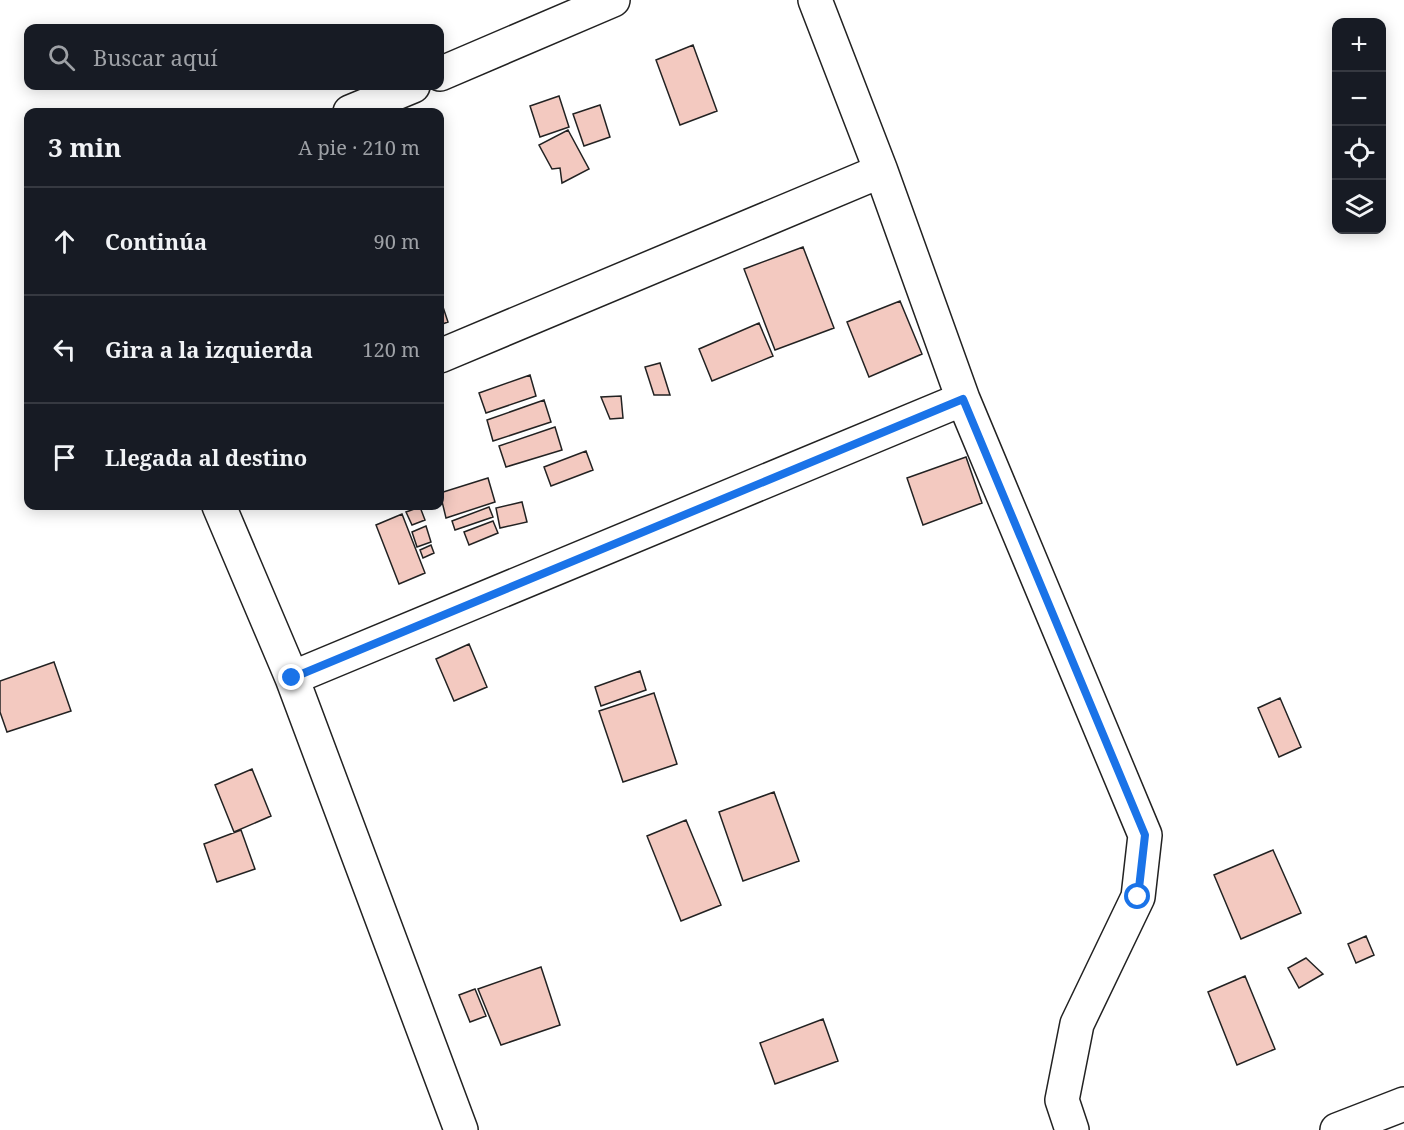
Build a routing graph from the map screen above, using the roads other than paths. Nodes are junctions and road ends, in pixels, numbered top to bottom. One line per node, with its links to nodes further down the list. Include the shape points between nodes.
1 (613, 0): 3 (street)
2 (815, 0): 6 (street)
3 (444, 72)
4 (403, 90): 5 (street)
5 (360, 108)
6 (881, 171): 7 (street); 8 (street)
7 (444, 354)
8 (963, 399): 10 (street); 13 (street, via 1145,835 1138,897 1077,1024 1062,1100)
9 (221, 510): 10 (street)
10 (292, 678): 12 (street)
11 (1404, 1104): 14 (street)
12 (460, 1130)
13 (1072, 1130)
14 (1337, 1130)

